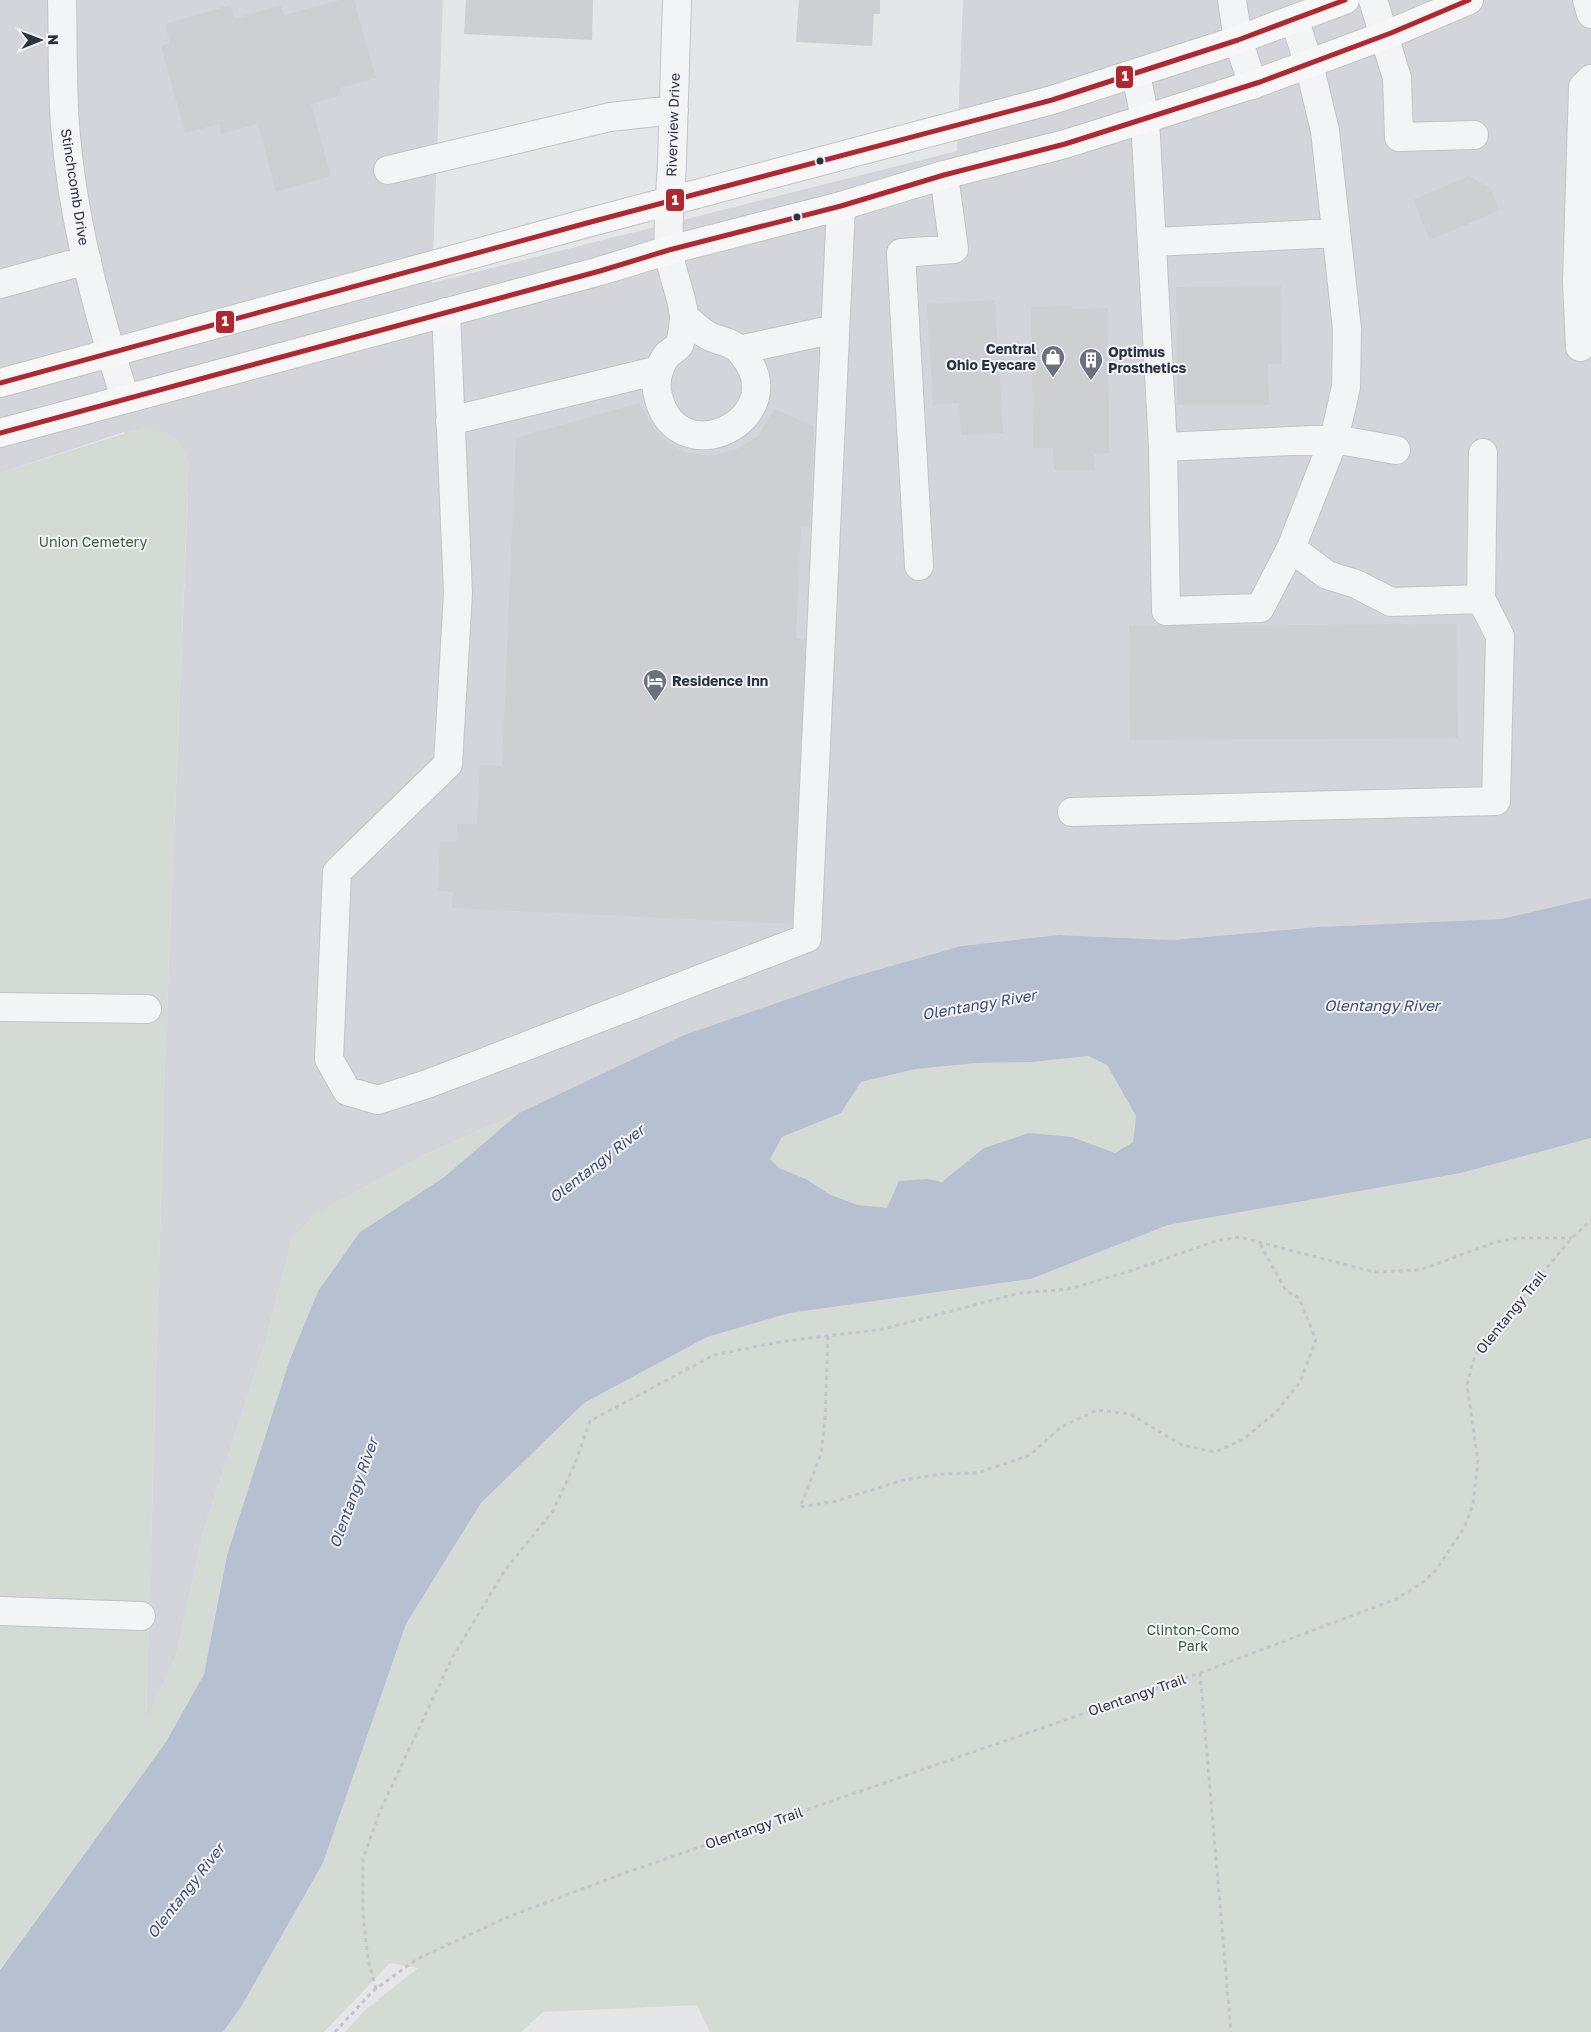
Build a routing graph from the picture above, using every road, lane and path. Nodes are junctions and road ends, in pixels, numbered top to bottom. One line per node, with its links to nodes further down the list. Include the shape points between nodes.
1 (62, 0): 26 (street, Stinchcomb Drive, via 65,125 76,214)
2 (677, 0): 16 (street, Riverview Drive)
3 (1232, 0): 11 (street)
4 (1346, 0): 9 (main road)
5 (1373, 0): 10 (street)
6 (1469, 0): 10 (main road)
7 (1587, 0): 8 (street)
8 (1591, 14)
9 (1294, 19): 11 (main road); 12 (street)
10 (1386, 35): 12 (main road); 18 (street, via 1397,78 1399,137)
11 (1238, 40): 13 (main road); 15 (street)
12 (1309, 64): 15 (main road); 23 (street, via 1325,131)
13 (1136, 74): 17 (street); 21 (main road, via 1052,100)
14 (1591, 79): 27 (street, via 1583,87)
15 (1253, 85): 17 (main road)
16 (674, 110): 19 (street, via 610,117); 21 (street, Riverview Drive)
17 (1145, 119): 20 (main road, via 1065,144); 24 (street)
18 (1474, 135)
19 (388, 170)
20 (944, 175): 22 (main road); 45 (street, via 954,249 901,253)
21 (670, 200): 25 (street, Riverview Drive); 34 (main road)
22 (841, 206): 25 (main road); 31 (street)
23 (1336, 233): 24 (street); 40 (street, via 1347,329 1346,387)
24 (1153, 242): 41 (street)
25 (669, 250): 29 (main road); 30 (street, Riverview Drive)
26 (87, 260): 28 (street); 34 (street, Stinchcomb Drive)
27 (1584, 283): 32 (street)
28 (0, 284)
29 (446, 312): 37 (main road); 38 (street)
30 (684, 316): 33 (street, via 710,337 726,341); 35 (street, via 679,345)
31 (835, 329): 33 (street); 38 (street, via 807,938 378,1100 347,1090 329,1059 338,872 448,764 458,593)
32 (1580, 347)
33 (739, 350): 35 (street, via 750,363 755,378 755,395 739,423 725,432 709,436 678,428 667,416 659,402 656,386)
34 (110, 353): 36 (main road); 37 (street, Stinchcomb Drive)
35 (659, 370): 38 (street)
36 (0, 383)
37 (124, 398): 39 (main road)
38 (450, 421)
39 (0, 433)
40 (1334, 438): 41 (street); 42 (street); 44 (street)
41 (1163, 447): 44 (street, via 1166,611 1260,608)
42 (1396, 450)
43 (1483, 453): 46 (street)
44 (1291, 548): 46 (street, via 1327,575 1356,584 1391,602)
45 (918, 566)
46 (1481, 599): 47 (street, via 1500,636 1496,801)
47 (1072, 812)
48 (0, 1007): 49 (street)
49 (147, 1009)
50 (1591, 1220): 51 (path, Olentangy Trail)
51 (1572, 1238): 52 (path, via 1518,1238 1496,1242 1420,1270 1374,1272); 56 (path, Olentangy Trail, via 1478,1348 1468,1385 1478,1483 1464,1528 1436,1570 1396,1599)
52 (1259, 1242): 53 (path, via 1239,1237 1216,1241 1069,1289 1020,1293 891,1327); 53 (path, via 1286,1292 1299,1298 1316,1340 1300,1382 1278,1410 1244,1439 1215,1452 1182,1445 1130,1414 1096,1410 1061,1427 1030,1455 977,1473 904,1480 800,1507 821,1454)
53 (828, 1336): 57 (path, via 714,1355 590,1421 553,1511 505,1570 452,1658 380,1810 363,1859 362,1914 368,1960)
54 (0, 1611): 55 (street)
55 (141, 1616)
56 (1200, 1673): 57 (path, Olentangy Trail, via 510,1916 417,1959); 59 (path, Olentangy Trail)
57 (376, 1989): 58 (path, Olentangy Trail)
58 (335, 2032)
59 (1231, 2032)

